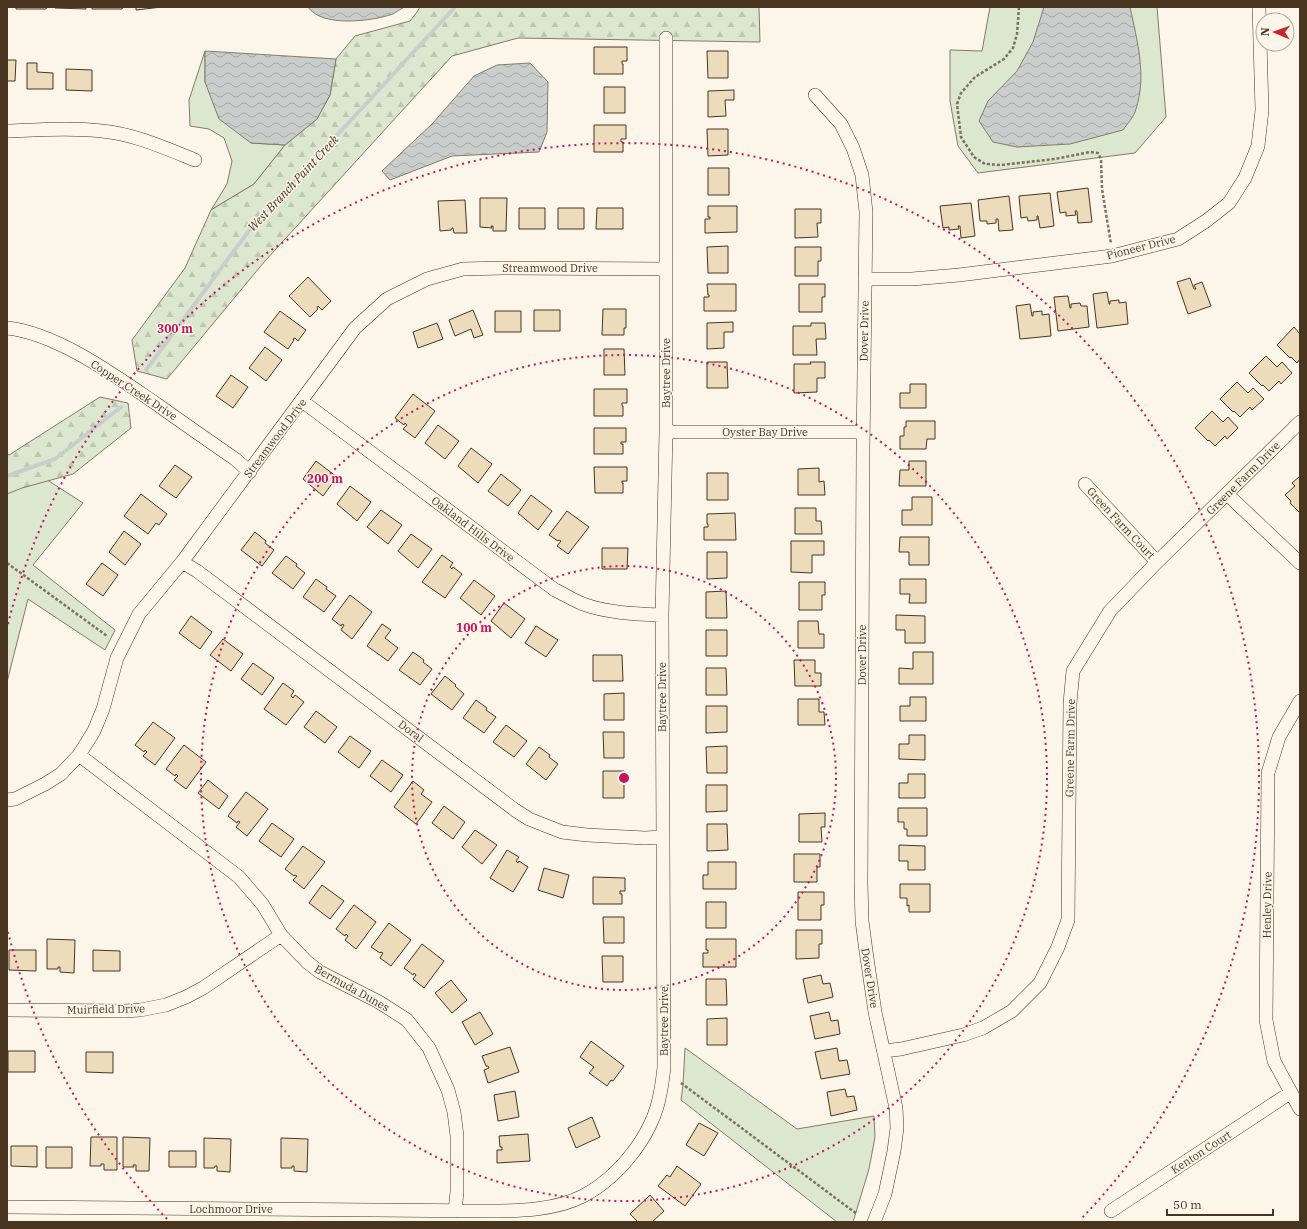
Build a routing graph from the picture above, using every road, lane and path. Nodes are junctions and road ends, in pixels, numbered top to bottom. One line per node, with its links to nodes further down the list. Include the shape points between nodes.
1 (1019, 7): 7 (path, via 1013,48 1004,59 975,77 961,93 957,104 961,137 974,157 985,164 1001,165 1098,153 1101,159 1102,189)
2 (1258, 7): 7 (street, Pioneer Drive, via 1262,110 1258,146 1245,178 1229,203 1178,239)
3 (666, 38): 8 (street, Baytree Drive)
4 (815, 95): 9 (street, Dover Drive, via 841,124 862,175 866,212)
5 (7, 131): 6 (street, via 102,131 149,142)
6 (195, 160)
7 (1112, 256): 9 (street, Pioneer Drive, via 959,275)
8 (666, 269): 11 (street, Streamwood Drive, via 463,269 427,279 387,299 355,328); 13 (street, Baytree Drive)
9 (865, 279): 14 (street, Dover Drive)
10 (7, 328): 15 (street, Copper Creek Drive, via 40,336 107,370)
11 (302, 401): 15 (street, Streamwood Drive); 22 (street, Oakland Hills Drive, via 555,590 583,604 608,611)
12 (1300, 422): 17 (street, Greene Farm Drive)
13 (666, 432): 14 (street, Oyster Bay Drive); 22 (street, Baytree Drive)
14 (864, 432): 30 (street, Dover Drive, via 862,921 875,1012)
15 (250, 472): 18 (street, Streamwood Drive)
16 (1085, 484): 19 (street, Green Farm Court)
17 (1227, 494): 19 (street, Greene Farm Drive); 21 (street)
18 (182, 562): 25 (street, Streamwood Drive, via 139,614 117,658 104,709 94,731); 27 (street, Doral, via 515,810 556,830 587,835)
19 (1157, 562): 30 (street, Greene Farm Drive, via 1110,611 1073,671 1070,703 1068,920 1040,983 1012,1011 983,1028 963,1035)
20 (7, 563): 23 (path)
21 (1300, 563)
22 (662, 615): 27 (street, Baytree Drive)
23 (107, 636)
24 (1300, 701): 32 (street, Henley Drive, via 1279,737 1268,773 1266,1020 1274,1061)
25 (78, 755): 26 (street, Streamwood Drive, via 61,774 15,799); 28 (street, Bermuda Dunes, via 239,877 263,905)
26 (7, 800)
27 (663, 837): 35 (street, Baytree Drive, via 664,1067 660,1095 643,1138 616,1172 582,1196 532,1210)
28 (281, 935): 29 (street, Muirfield Drive, via 203,988 166,1005 125,1011); 35 (street, Bermuda Dunes, via 320,972 379,1002 407,1020 429,1048 448,1090 454,1112 457,1136)
29 (7, 1010)
30 (884, 1051): 39 (street, Dover Drive, via 896,1108 897,1128 885,1194)
31 (681, 1083): 37 (path)
32 (1290, 1093): 33 (street, Henley Drive); 36 (street, Kenton Court)
33 (1300, 1109)
34 (7, 1207): 38 (street, Lochmoor Drive)
35 (455, 1211): 38 (street, Lochmoor Drive)
36 (1111, 1211)
37 (857, 1214)
38 (243, 1216)
39 (874, 1222)

